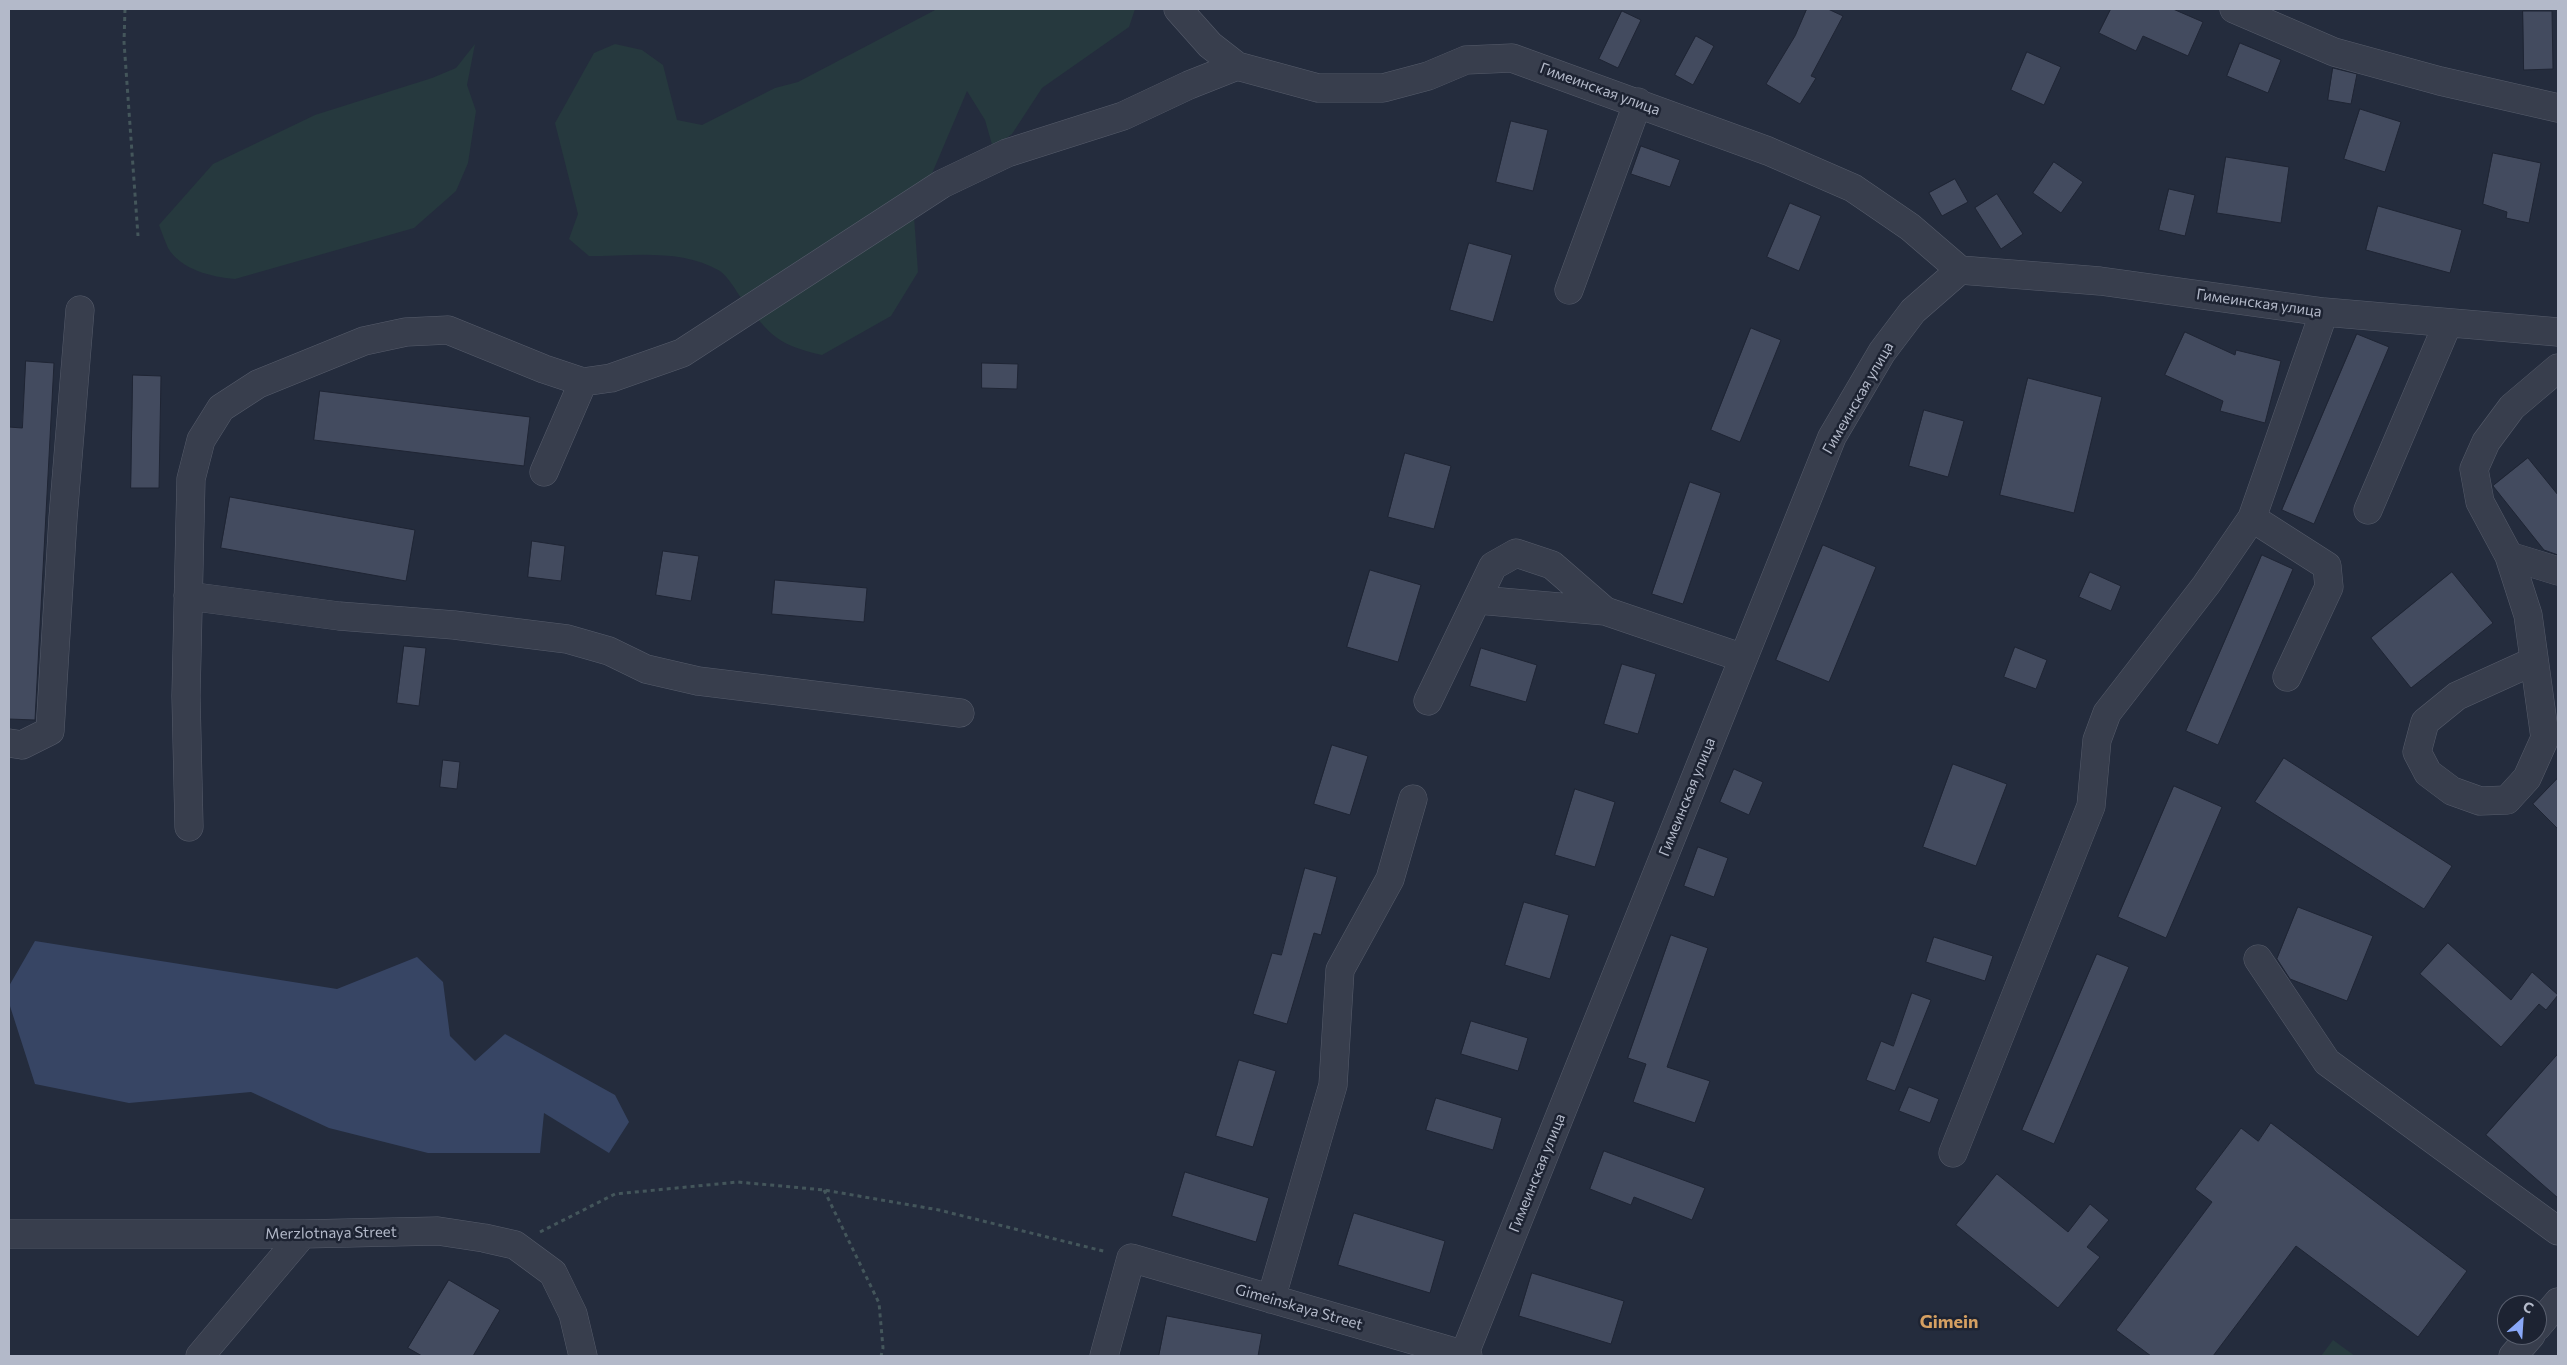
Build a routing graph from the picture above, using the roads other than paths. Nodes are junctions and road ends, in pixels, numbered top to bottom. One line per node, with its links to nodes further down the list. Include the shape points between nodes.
1 (1178, 9): 3 (street, via 1210,46)
2 (2234, 9): 5 (street, via 2334,52)
3 (1237, 66): 4 (street, Гимеинская улица, via 1318,88 1383,88 1428,76 1466,60 1512,58); 13 (street, via 1123,116 1007,153 942,184 682,353 612,378)
4 (1638, 102): 6 (street, Гимеинская улица, via 1768,151 1853,188 1910,227); 7 (street)
5 (2558, 108)
6 (1960, 270): 9 (street, Гимеинская улица, via 2100,281); 22 (street, Гимеинская улица, via 1913,311 1882,352 1832,437)
7 (1569, 290)
8 (80, 310): 27 (street, via 50,731 22,745)
9 (2324, 312): 10 (street, Гимеинская улица); 16 (street)
10 (2448, 323): 11 (street, Гимеинская улица); 15 (street)
11 (2558, 332)
12 (2558, 368): 17 (street, via 2512,407 2486,442 2474,469 2480,502)
13 (583, 382): 14 (street); 19 (street, via 448,330 406,332 364,342 258,384 221,408 201,440 191,479)
14 (544, 472)
15 (2368, 510)
16 (2252, 518): 24 (street, via 2327,566 2330,578 2329,587); 31 (street, via 2206,585 2107,713 2098,740 2091,806)
17 (2509, 556): 18 (street); 23 (street, via 2528,615)
18 (2558, 571)
19 (188, 596): 26 (street, via 339,616 454,625 568,639 609,651 646,669 698,681); 29 (street)
20 (1478, 600): 21 (street); 21 (street, via 1493,566 1516,553 1552,565); 25 (street)
21 (1605, 611): 22 (street)
22 (1743, 658): 42 (street, Гимеинская улица)
23 (2534, 661): 23 (street, via 2458,696 2425,722 2417,752 2428,773 2452,791 2480,801 2507,800 2527,778 2545,738)
24 (2287, 677)
25 (1428, 701)
26 (960, 713)
27 (9, 743)
28 (1413, 799): 35 (street, via 1390,879 1340,970 1333,1085)
29 (189, 827)
30 (2258, 959): 32 (street, via 2327,1062)
31 (1953, 1152)
32 (2558, 1231)
33 (9, 1234): 34 (street, Merzlotnaya Street)
34 (303, 1234): 39 (street); 40 (street, Merzlotnaya Street, via 438,1231 515,1245 552,1273 573,1314)
35 (1271, 1299): 41 (street, Gimeinskaya Street, via 1131,1258); 42 (street, Gimeinskaya Street)
36 (2558, 1302): 37 (street)
37 (2547, 1315)
38 (2522, 1345): 43 (street)
39 (200, 1356)
40 (583, 1356)
41 (1104, 1356)
42 (1466, 1356)
43 (2513, 1356)

